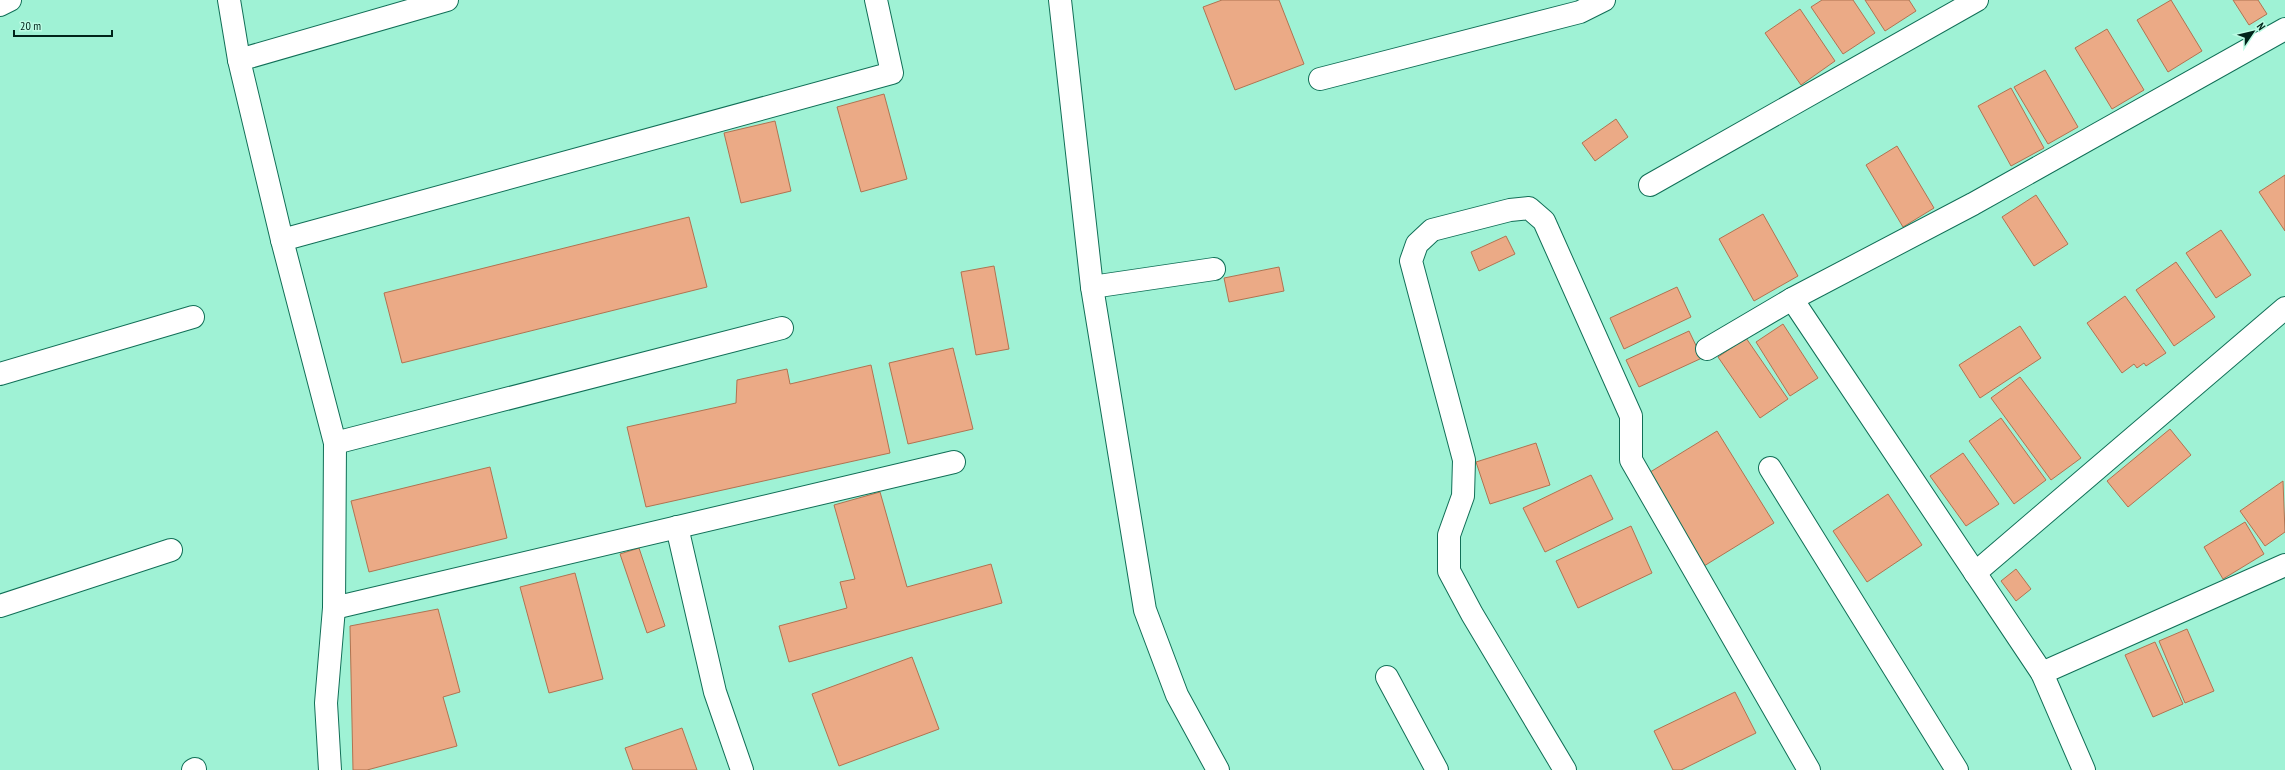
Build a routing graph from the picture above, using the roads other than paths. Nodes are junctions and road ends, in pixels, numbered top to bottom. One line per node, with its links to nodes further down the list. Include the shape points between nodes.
1 (10, 0): 8 (street)
2 (229, 0): 10 (street)
3 (447, 0): 10 (street)
4 (876, 0): 13 (street, via 892,73)
5 (1060, 0): 15 (street)
6 (1604, 0): 11 (street, via 1580,12)
7 (1977, 0): 12 (street)
8 (0, 5)
9 (2285, 29): 16 (street, via 1973,204)
10 (239, 60): 13 (street)
11 (1320, 79)
12 (1650, 185)
13 (282, 240): 22 (street)
14 (1214, 269): 15 (street)
15 (1092, 287): 35 (street, via 1145,610 1177,695)
16 (1792, 299): 20 (street); 28 (street)
17 (2285, 308): 28 (street)
18 (193, 317): 21 (street)
19 (782, 328): 22 (street)
20 (1707, 349)
21 (0, 374)
22 (335, 443): 30 (street)
23 (954, 462): 25 (street)
24 (1770, 468): 39 (street)
25 (677, 527): 30 (street); 34 (street, via 715,692)
26 (172, 550): 29 (street)
27 (2285, 565): 31 (street)
28 (1975, 573): 31 (street)
29 (0, 606)
30 (334, 608): 33 (street, via 326,703)
31 (2042, 673): 40 (street)
32 (1387, 677): 36 (street)
33 (330, 770)
34 (742, 770)
35 (1218, 770)
36 (1437, 770)
37 (1565, 770): 38 (street, via 1449,571 1449,535 1463,496 1464,460 1411,261 1417,244 1432,230 1510,210 1529,208 1544,221 1631,416 1631,460)
38 (1809, 770)
39 (1956, 770)
40 (2084, 770)

